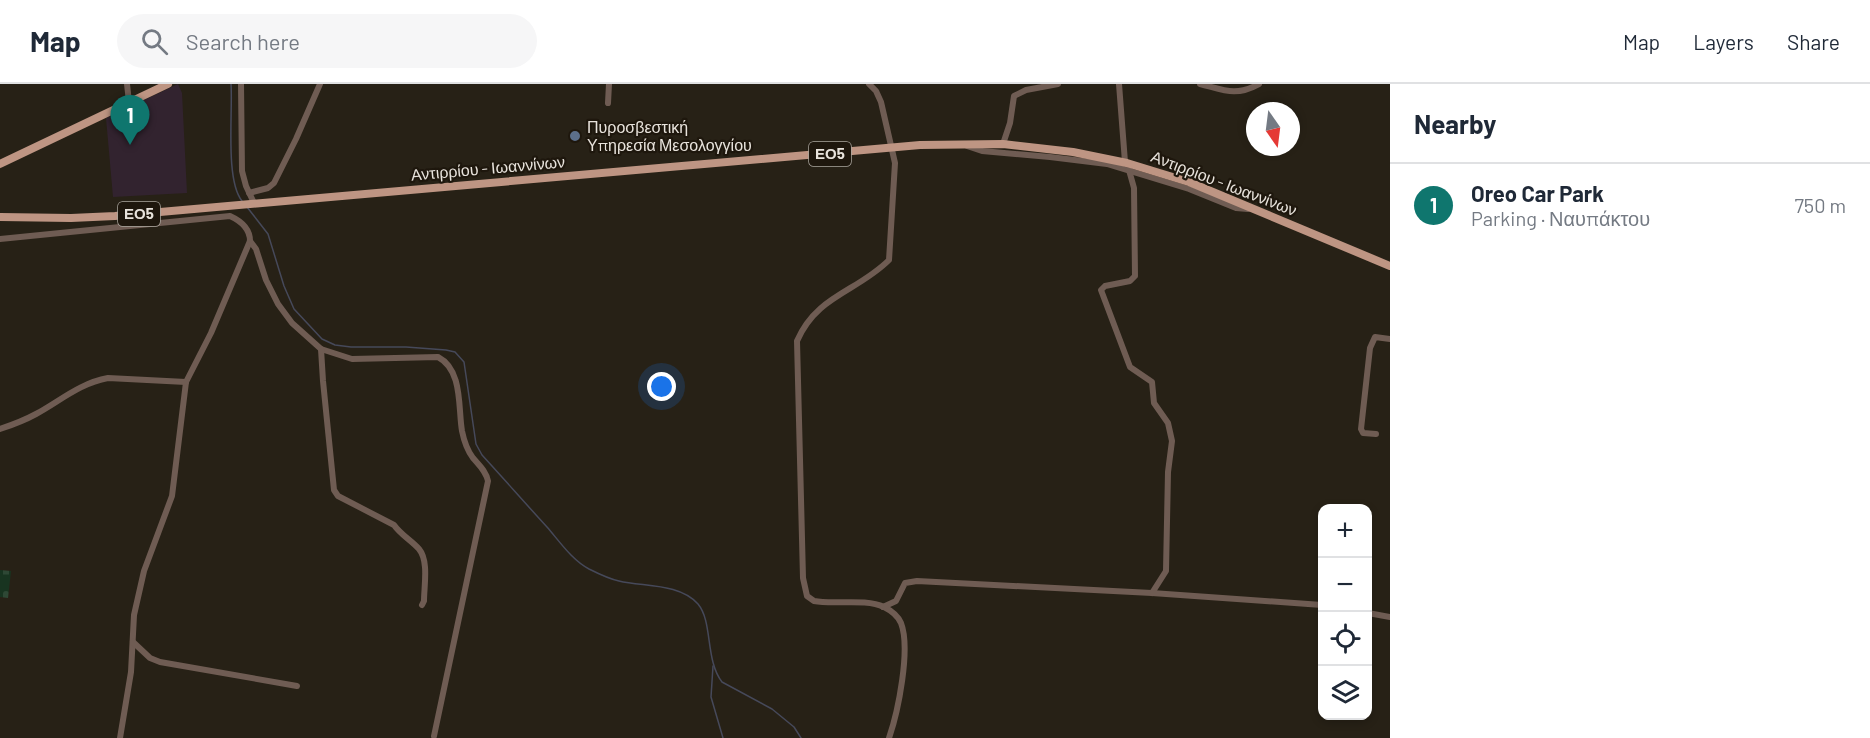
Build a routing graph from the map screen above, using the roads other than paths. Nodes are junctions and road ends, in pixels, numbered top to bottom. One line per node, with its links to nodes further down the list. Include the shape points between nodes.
1 (127, 84): 11 (street)
2 (168, 84): 11 (main road)
3 (241, 84): 18 (street, via 241,166)
4 (320, 84): 18 (street, via 274,183)
5 (609, 84): 12 (street)
6 (869, 84): 15 (street, via 880,99)
7 (1058, 84): 14 (street, via 1014,96)
8 (1119, 84): 17 (street)
9 (1200, 84): 10 (street, via 1235,93)
10 (1258, 84)
11 (129, 102): 16 (main road)
12 (608, 103)
13 (961, 143): 14 (main road, Αντιρρίου - Ιωαννίνων / ΕΟ5); 15 (main road, Αντιρρίου - Ιωαννίνων / ΕΟ5); 17 (street, via 982,151)
14 (1003, 144): 17 (main road, Αντιρρίου - Ιωαννίνων / ΕΟ5, via 1073,152)
15 (892, 149): 19 (main road, Αντιρρίου - Ιωαννίνων / ΕΟ5); 36 (street, via 895,168 889,260 816,311 797,341 805,590 816,602)
16 (0, 164)
17 (1127, 166): 25 (main road, Αντιρρίου - Ιωαννίνων / ΕΟ5, via 1189,182); 33 (street, via 1134,188 1134,278 1101,290 1130,367 1152,382 1154,403 1168,423 1171,436 1166,571)
18 (249, 193): 19 (street)
19 (252, 203): 20 (main road, Αντιρρίου - Ιωαννίνων / ΕΟ5)
20 (231, 205): 21 (street); 22 (main road, Αντιρρίου - Ιωαννίνων / ΕΟ5, via 83,218)
21 (230, 216): 23 (street); 24 (street, via 248,230)
22 (0, 217)
23 (0, 239)
24 (250, 241): 29 (street, via 278,304 292,323); 30 (street)
25 (1374, 259): 26 (main road, Αντιρρίου - Ιωαννίνων / ΕΟ5); 27 (street)
26 (1390, 266)
27 (1390, 271)
28 (1390, 339): 32 (street, via 1375,337 1370,348 1361,429 1363,433)
29 (321, 349): 34 (street, via 334,490 338,496 394,525 419,549 424,559); 41 (street, via 352,358 428,356 445,361 456,382 465,444 488,478)
30 (186, 382): 31 (street, via 97,380 35,415); 39 (street, via 172,496 142,578)
31 (0, 429)
32 (1376, 434)
33 (1152, 593): 35 (street); 36 (street, via 910,581 895,602)
34 (422, 605)
35 (1318, 605)
36 (883, 607): 43 (street, via 899,619 904,641)
37 (1372, 614): 38 (street)
38 (1390, 617)
39 (133, 642): 40 (street, via 160,662); 42 (street)
40 (297, 686)
41 (434, 736)
42 (120, 738)
43 (889, 738)

